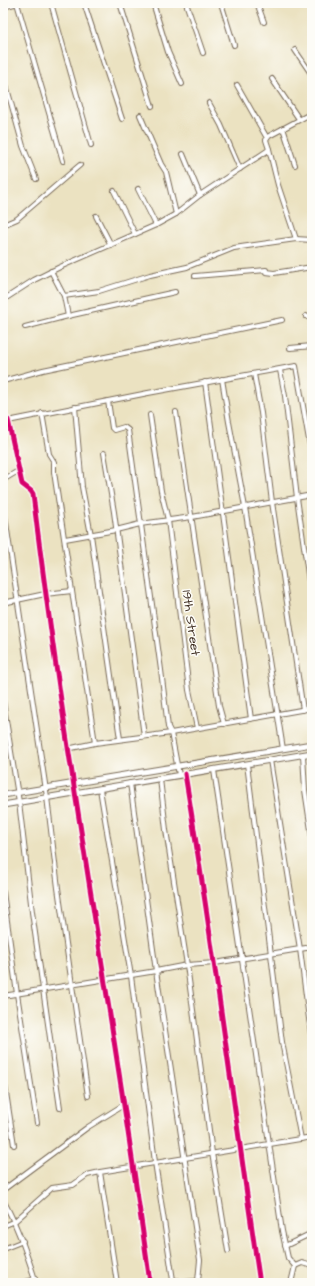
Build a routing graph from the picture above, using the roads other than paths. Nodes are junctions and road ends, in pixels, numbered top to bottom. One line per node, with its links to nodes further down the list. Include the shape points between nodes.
1 (17, 3): 9 (street); 30 (street)
2 (51, 3): 27 (street)
3 (84, 3): 23 (street)
4 (120, 3): 20 (street)
5 (153, 3): 17 (street, via 168,52)
6 (186, 3): 13 (street)
7 (221, 3): 11 (street)
8 (257, 3): 10 (street)
9 (3, 8)
10 (264, 22)
11 (234, 45)
12 (295, 50): 15 (street)
13 (203, 53)
14 (3, 74): 34 (street, via 23,146)
15 (312, 75)
16 (272, 78): 24 (street)
17 (182, 84)
18 (237, 85): 26 (street)
19 (209, 103): 33 (street)
20 (152, 106)
21 (312, 114): 24 (street)
22 (140, 115): 38 (street, via 166,172)
23 (122, 119)
24 (299, 120): 25 (street)
25 (283, 128): 26 (street); 31 (street)
26 (267, 138): 28 (street)
27 (92, 145)
28 (269, 149): 33 (street); 43 (street)
29 (183, 154): 37 (street)
30 (63, 161)
31 (295, 165)
32 (80, 166): 40 (street, via 17,219)
33 (240, 169): 37 (street)
34 (36, 179)
35 (138, 189): 41 (street)
36 (114, 190): 42 (street)
37 (200, 195): 38 (street)
38 (176, 214): 41 (street)
39 (96, 216): 45 (street)
40 (3, 225)
41 (156, 225): 42 (street)
42 (135, 234): 45 (street)
43 (296, 239): 44 (street); 50 (street, via 234,248 187,267 150,275 99,291)
44 (312, 240)
45 (111, 245): 47 (street)
46 (312, 268): 48 (street, via 274,273 266,270)
47 (51, 271): 50 (street); 51 (street)
48 (195, 276)
49 (175, 292): 52 (street)
50 (64, 296): 52 (street)
51 (3, 300)
52 (68, 316): 56 (street)
53 (306, 316): 54 (street)
54 (312, 319)
55 (282, 320): 62 (street, via 43,370)
56 (25, 328)
57 (312, 346): 58 (street)
58 (290, 348)
59 (280, 370): 60 (street); 71 (street, via 296,366); 75 (street)
60 (254, 374): 61 (street); 76 (street)
61 (222, 379): 63 (street); 78 (street)
62 (3, 381)
63 (205, 382): 64 (street); 79 (street)
64 (108, 401): 65 (street); 82 (street, via 112,428 114,430 124,427 128,430)
65 (75, 407): 67 (street); 84 (street, via 82,487)
66 (176, 412): 80 (street)
67 (42, 413): 69 (street); 85 (street, via 49,454 54,462)
68 (150, 415): 81 (street, 19th Street)
69 (5, 421): 72 (street)
70 (104, 453): 83 (street)
71 (312, 457)
72 (18, 471): 73 (street); 87 (street, via 22,484 33,494)
73 (3, 480)
74 (312, 495): 75 (street)
75 (297, 498): 76 (street); 89 (street)
76 (272, 502): 78 (street); 93 (street)
77 (3, 503): 88 (street)
78 (245, 506): 79 (street); 94 (street)
79 (222, 511): 80 (street); 95 (street)
80 (192, 517): 81 (street); 96 (street, via 218,706)
81 (168, 520): 82 (street); 97 (street, 19th Street, via 189,690)
82 (140, 524): 83 (street); 98 (street, via 168,727)
83 (116, 530): 84 (street); 99 (street)
84 (91, 535): 85 (street); 100 (street)
85 (65, 539): 86 (street)
86 (72, 591): 87 (street); 101 (street)
87 (45, 594): 88 (street); 103 (street)
88 (17, 601): 90 (street); 115 (street)
89 (312, 602)
90 (3, 603)
91 (3, 701): 117 (street)
92 (312, 708): 93 (street)
93 (303, 710): 94 (street)
94 (278, 715): 95 (street); 104 (street)
95 (251, 720): 96 (street)
96 (224, 724): 97 (street)
97 (198, 728): 98 (street)
98 (171, 733): 99 (street); 109 (street)
99 (144, 736): 100 (street)
100 (120, 739): 101 (street)
101 (95, 743): 103 (street)
102 (312, 744): 104 (street)
103 (67, 749): 113 (street)
104 (283, 749): 109 (street)
105 (312, 753): 106 (street)
106 (303, 755): 107 (street); 123 (street)
107 (270, 760): 108 (street); 126 (street)
108 (247, 764): 110 (street); 127 (street)
109 (178, 766): 111 (street); 113 (street)
110 (214, 770): 111 (street); 128 (street)
111 (182, 775): 112 (street); 129 (street, via 201,869)
112 (160, 779): 114 (street); 130 (street)
113 (73, 783): 115 (street); 118 (street)
114 (130, 784): 116 (street); 131 (street)
115 (46, 788): 117 (street); 120 (street)
116 (100, 788): 118 (street); 132 (street)
117 (18, 792): 119 (street); 121 (street)
118 (74, 793): 120 (street); 133 (street)
119 (3, 795)
120 (47, 797): 121 (street); 134 (street)
121 (19, 802): 122 (street); 135 (street)
122 (3, 805)
123 (312, 837)
124 (3, 892): 136 (street)
125 (312, 947): 126 (street)
126 (300, 949): 127 (street); 138 (street)
127 (272, 954): 128 (street); 145 (street, via 282,1042)
128 (242, 958): 129 (street); 146 (street)
129 (214, 963): 130 (street); 148 (street)
130 (187, 965): 131 (street); 149 (street)
131 (156, 971): 132 (street); 150 (street)
132 (131, 976): 133 (street); 151 (street)
133 (104, 980): 134 (street); 141 (street)
134 (72, 985): 135 (street); 140 (street)
135 (43, 991): 136 (street); 142 (street)
136 (17, 994): 137 (street); 143 (street)
137 (3, 996)
138 (312, 1042)
139 (3, 1073): 147 (street)
140 (88, 1096)
141 (125, 1104): 152 (street); 154 (street, via 88,1127)
142 (60, 1108)
143 (37, 1123)
144 (312, 1137): 145 (street)
145 (301, 1139): 146 (street)
146 (269, 1144): 148 (street); 160 (street)
147 (14, 1145)
148 (240, 1150): 149 (street); 171 (street)
149 (212, 1153): 150 (street); 162 (street)
150 (184, 1158): 151 (street); 166 (street, via 200,1260)
151 (155, 1162): 152 (street); 166 (street, via 173,1280)
152 (134, 1166): 153 (street); 169 (street)
153 (100, 1172): 156 (street, via 86,1175 73,1185 52,1188); 168 (street)
154 (3, 1190)
155 (3, 1200): 156 (street)
156 (15, 1221): 157 (street); 159 (street)
157 (3, 1226)
158 (312, 1233): 160 (street)
159 (23, 1241): 161 (street); 165 (street)
160 (285, 1246): 163 (street, via 288,1258)
161 (3, 1249)
162 (228, 1251)
163 (295, 1266): 164 (street, via 302,1263); 172 (street)
164 (312, 1266)
165 (36, 1281): 167 (street)
166 (198, 1281): 170 (street)
167 (22, 1283)
168 (117, 1283)
169 (150, 1283)
170 (207, 1283)
171 (259, 1283)
172 (291, 1283)

